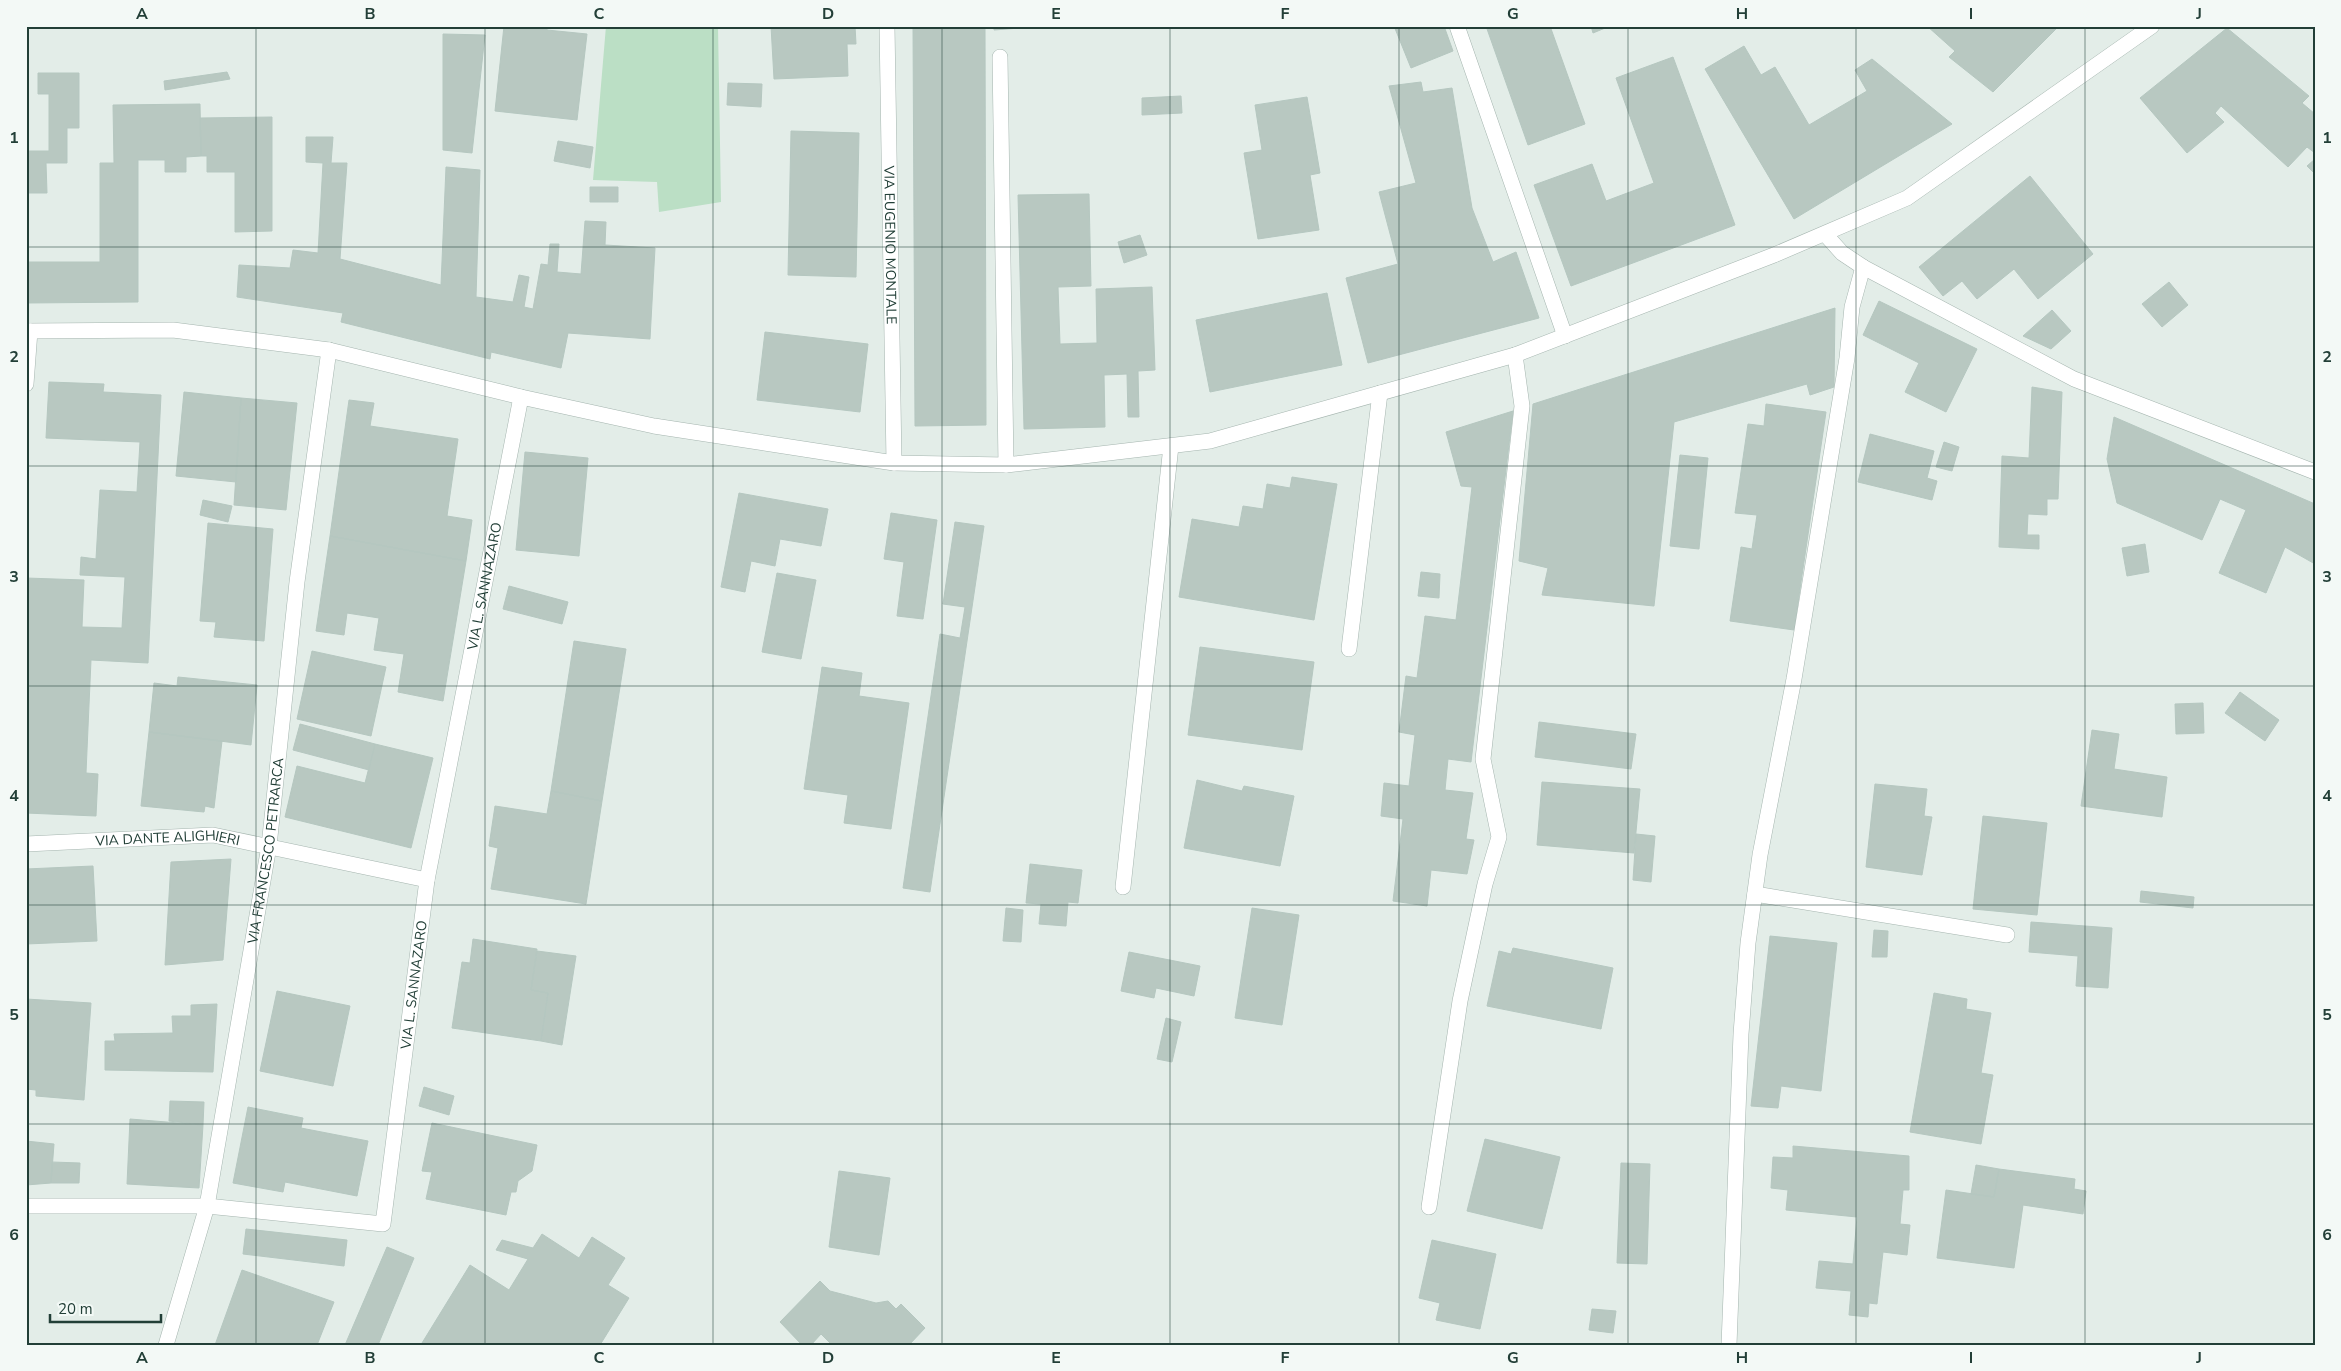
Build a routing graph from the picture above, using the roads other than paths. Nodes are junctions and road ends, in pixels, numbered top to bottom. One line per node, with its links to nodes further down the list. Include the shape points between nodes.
1 (887, 26): 15 (street, VIA EUGENIO MONTALE)
2 (1457, 26): 8 (street)
3 (2152, 26): 5 (street, via 1907,198)
4 (1000, 57): 16 (street)
5 (1825, 234): 6 (street, via 1842,253); 8 (street)
6 (1863, 267): 17 (street, via 2074,379); 23 (street, via 1852,307 1847,358 1796,669)
7 (28, 331): 9 (street, via 173,330); 11 (street)
8 (1565, 336): 10 (street)
9 (329, 350): 13 (street); 20 (street, VIA FRANCESCO PETRARCA, via 298,582)
10 (1516, 355): 12 (street); 27 (street, via 1522,406 1483,759 1499,837 1485,884 1460,1001)
11 (26, 384)
12 (1380, 393): 14 (street, via 1210,441); 18 (street)
13 (521, 397): 15 (street, via 654,426); 21 (street, VIA L. SANNAZARO)
14 (1171, 446): 16 (street); 22 (street)
15 (894, 463): 16 (street)
16 (1006, 465)
17 (2315, 472)
18 (1348, 649)
19 (26, 844): 20 (street, VIA DANTE ALIGHIERI, via 213,835)
20 (269, 846): 21 (street, VIA DANTE ALIGHIERI); 26 (street, VIA FRANCESCO PETRARCA)
21 (426, 880): 26 (street, VIA L. SANNAZARO, via 383,1224)
22 (1123, 887)
23 (1755, 894): 24 (street); 29 (street, via 1741,1034)
24 (2007, 935)
25 (26, 1206): 26 (street, VIA L. SANNAZARO)
26 (207, 1206): 28 (street, VIA FRANCESCO PETRARCA)
27 (1430, 1207)
28 (166, 1345)
29 (1729, 1345)

